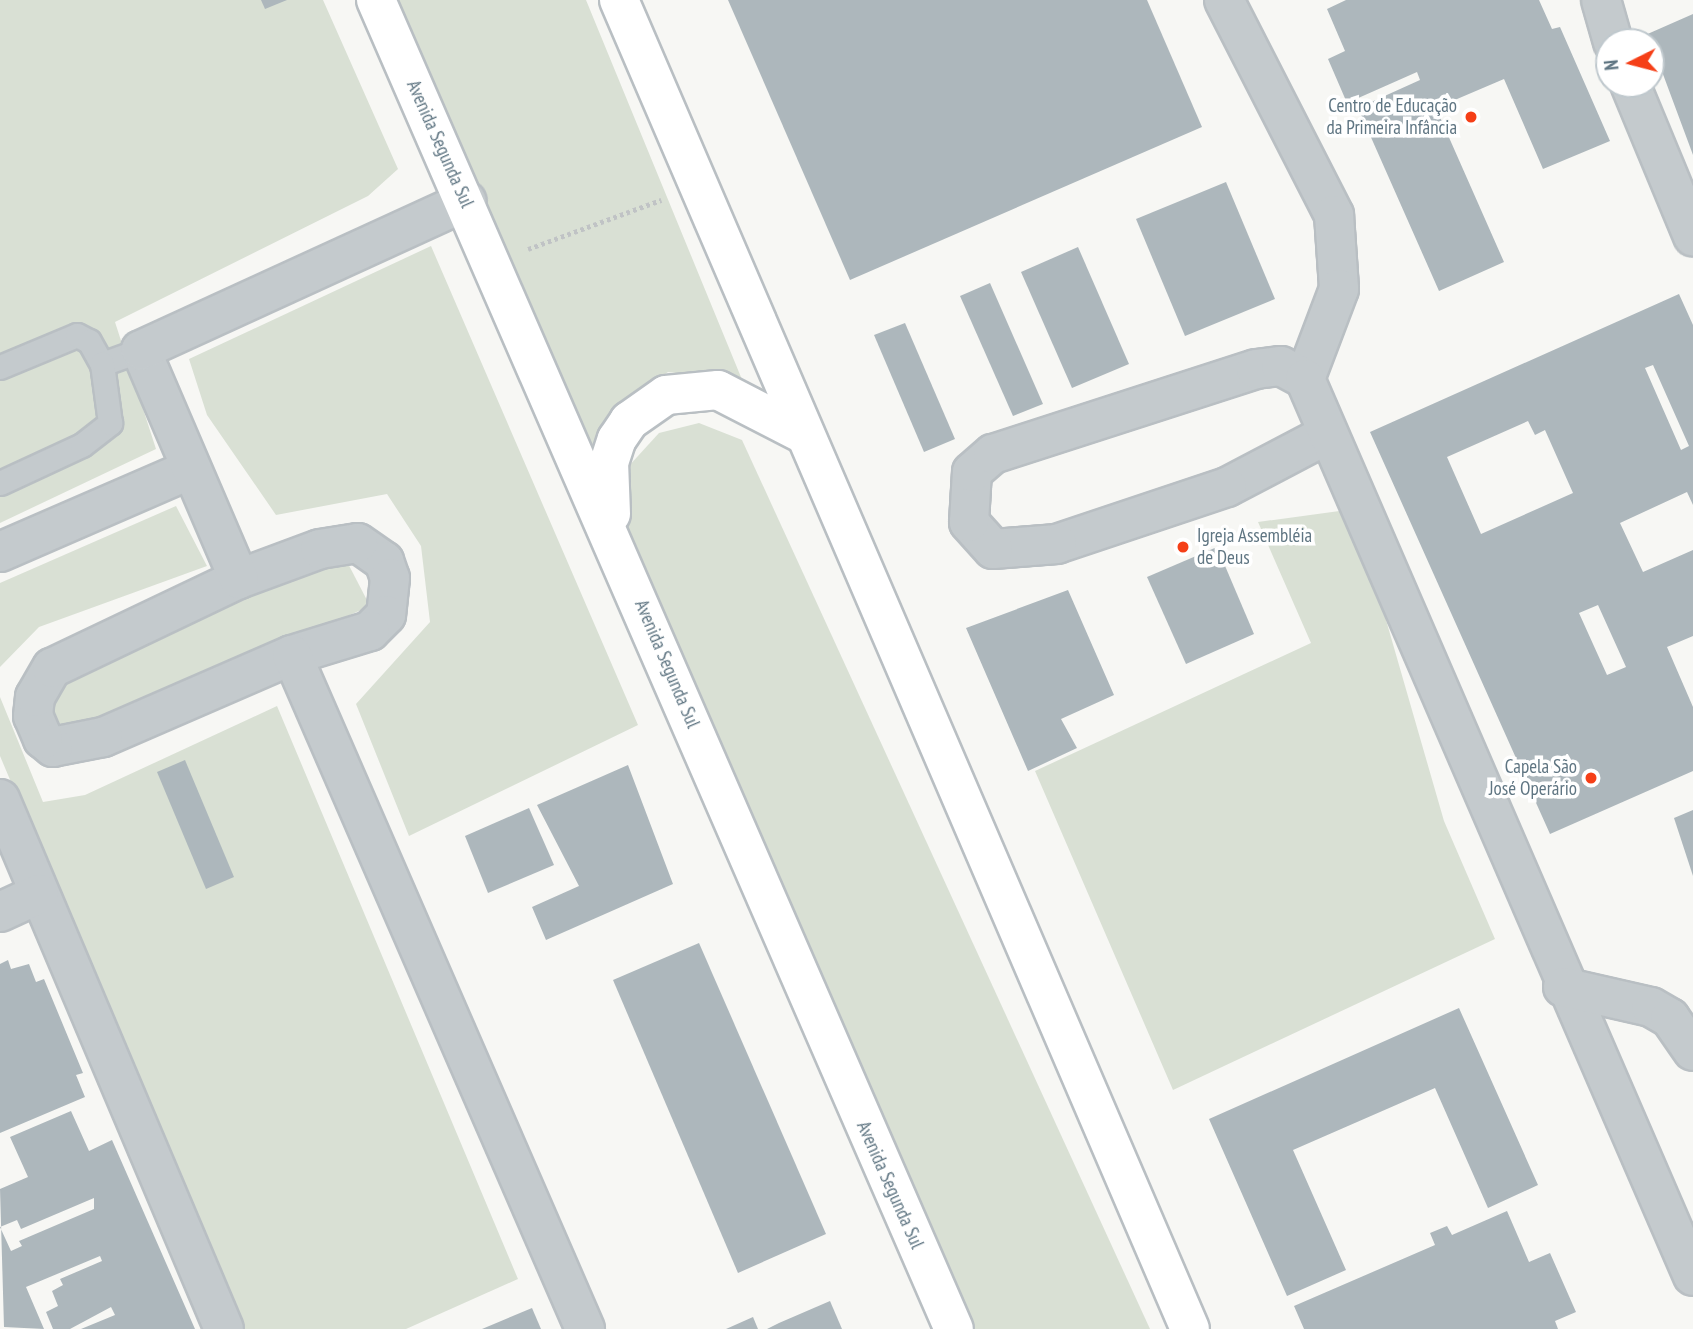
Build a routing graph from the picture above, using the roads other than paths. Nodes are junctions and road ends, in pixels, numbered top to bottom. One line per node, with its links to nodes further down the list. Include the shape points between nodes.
1 (376, 0): 7 (main road, Avenida Segunda Sul)
2 (619, 0): 14 (main road, via 695,187)
3 (1224, 0): 12 (street, via 1334,215 1339,289)
4 (1601, 0): 5 (street)
5 (1609, 28)
6 (1636, 98): 8 (street)
7 (466, 201): 9 (street); 17 (main road, Avenida Segunda Sul)
8 (1693, 236)
9 (141, 350): 10 (lane); 15 (street)
10 (102, 364): 11 (lane, via 89,341 77,335); 16 (lane, via 110,423 82,445)
11 (0, 367)
12 (1304, 379): 13 (street); 13 (street, via 1280,366 1256,369 993,454 972,472 969,522 993,549 1057,544 1227,487)
13 (1328, 434): 24 (street)
14 (805, 435): 17 (main road, via 718,390 666,395 629,421 617,439 609,463); 30 (main road)
15 (191, 469): 18 (street); 19 (street)
16 (0, 483)
17 (614, 537): 29 (main road, Avenida Segunda Sul)
18 (0, 552)
19 (239, 579): 20 (street, via 340,543 358,543 384,561 391,597 386,615 348,641); 20 (street, via 52,668 35,698 33,716 43,739 53,747 103,737)
20 (292, 655): 28 (street)
21 (0, 799): 22 (street)
22 (39, 894): 23 (street); 27 (street)
23 (0, 912)
24 (1563, 987): 25 (street, via 1651,1007 1670,1018); 26 (street)
25 (1693, 1051)
26 (1693, 1276)
27 (223, 1329)
28 (585, 1329)
29 (954, 1329)
30 (1190, 1329)

